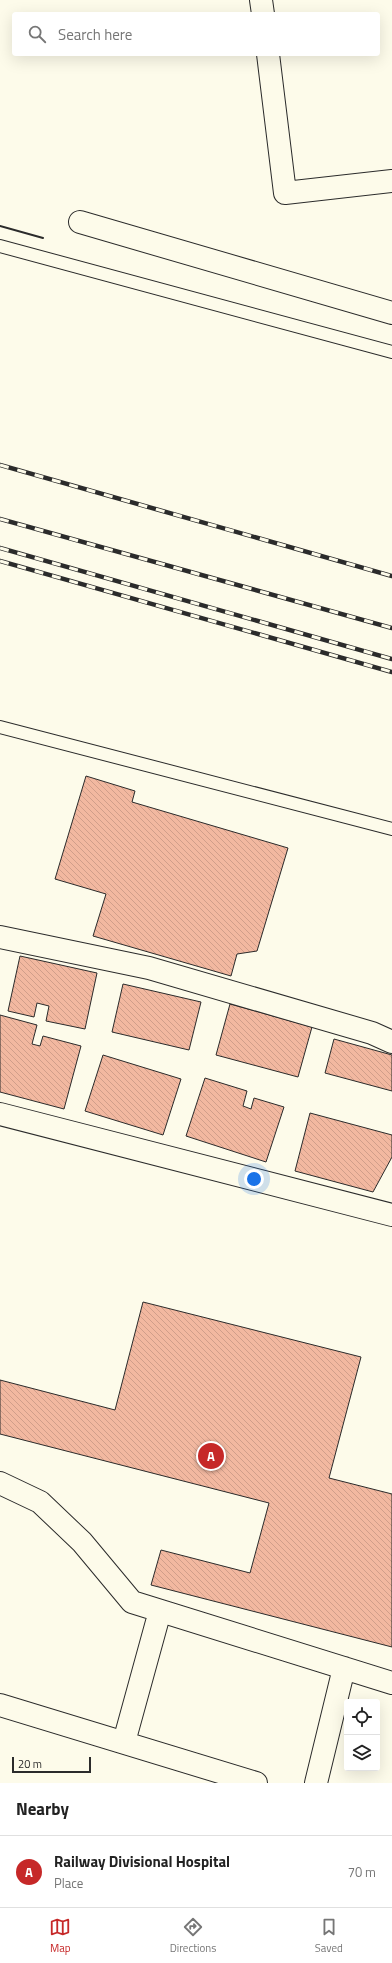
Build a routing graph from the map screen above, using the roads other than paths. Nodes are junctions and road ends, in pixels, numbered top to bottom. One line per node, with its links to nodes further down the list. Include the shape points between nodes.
1 (261, 0): 2 (street)
2 (263, 12)
3 (268, 56): 4 (street, via 285,193)
4 (392, 181)
5 (80, 222): 7 (street)
6 (0, 246): 8 (lane)
7 (392, 313)
8 (392, 352)
9 (0, 727): 10 (lane)
10 (392, 830)
11 (0, 937): 12 (street, via 149,968 372,1033)
12 (392, 1042)
13 (0, 1114): 14 (street)
14 (392, 1215)
15 (0, 1483): 16 (street, via 40,1502 82,1542 132,1602)
16 (160, 1611): 17 (street); 20 (street)
17 (344, 1668): 18 (street); 22 (street)
18 (392, 1683)
19 (0, 1704): 20 (street)
20 (124, 1742): 21 (street)
21 (256, 1783)
22 (316, 1783)

